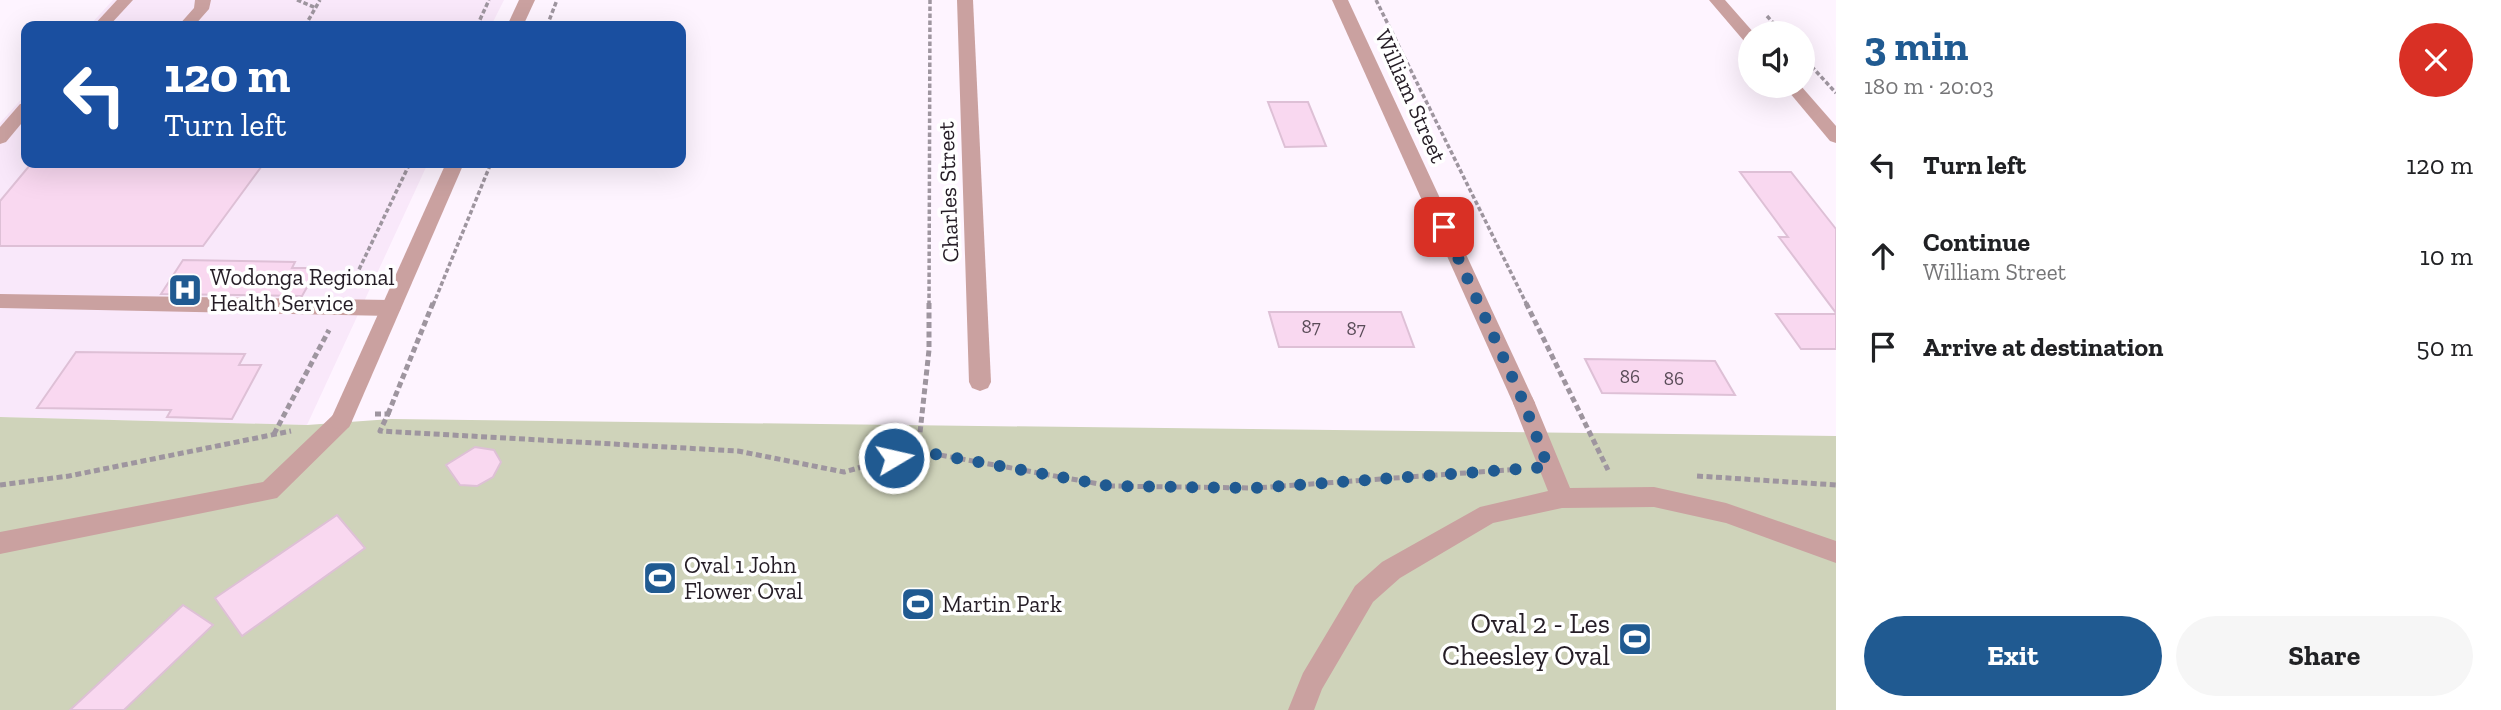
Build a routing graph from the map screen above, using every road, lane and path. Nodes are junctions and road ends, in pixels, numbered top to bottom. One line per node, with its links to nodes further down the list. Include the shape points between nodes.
1 (125, 0): 14 (street)
2 (203, 0): 15 (street)
3 (297, 0): 13 (path)
4 (320, 0): 13 (path)
5 (489, 0): 17 (path)
6 (527, 0): 18 (street)
7 (557, 0): 19 (path)
8 (930, 0): 34 (path, via 929,350)
9 (965, 0): 31 (street, Charles Street)
10 (1340, 0): 35 (street, William Street, via 1524,403)
11 (1376, 0): 37 (path)
12 (1717, 0): 20 (street)
13 (316, 8): 16 (path)
14 (106, 21)
15 (190, 21)
16 (308, 21)
17 (479, 21)
18 (517, 21)
19 (549, 21)
20 (1738, 24)
21 (1815, 70): 22 (path)
22 (1836, 93)
23 (1802, 98): 25 (street)
24 (21, 114): 26 (street)
25 (1836, 137)
26 (0, 138)
27 (453, 168): 30 (street)
28 (489, 168): 32 (path)
29 (0, 301): 30 (street)
30 (391, 308): 33 (street)
31 (979, 382)
32 (388, 414): 33 (path); 34 (path, via 380,431 738,451 844,472)
33 (341, 421): 40 (path, via 69,476); 43 (street, via 269,491)
34 (918, 451): 35 (path, via 1110,486 1255,488)
35 (1548, 467): 42 (street, William Street)
36 (1596, 470): 37 (path)
37 (1608, 471): 38 (path)
38 (1622, 472)
39 (1689, 476): 41 (path)
40 (0, 485)
41 (1836, 485)
42 (1562, 498): 44 (street, via 1654,497 1726,513); 45 (street, via 1488,514 1391,570 1364,594 1344,625)
43 (0, 543)
44 (1836, 552)
45 (1301, 710)

